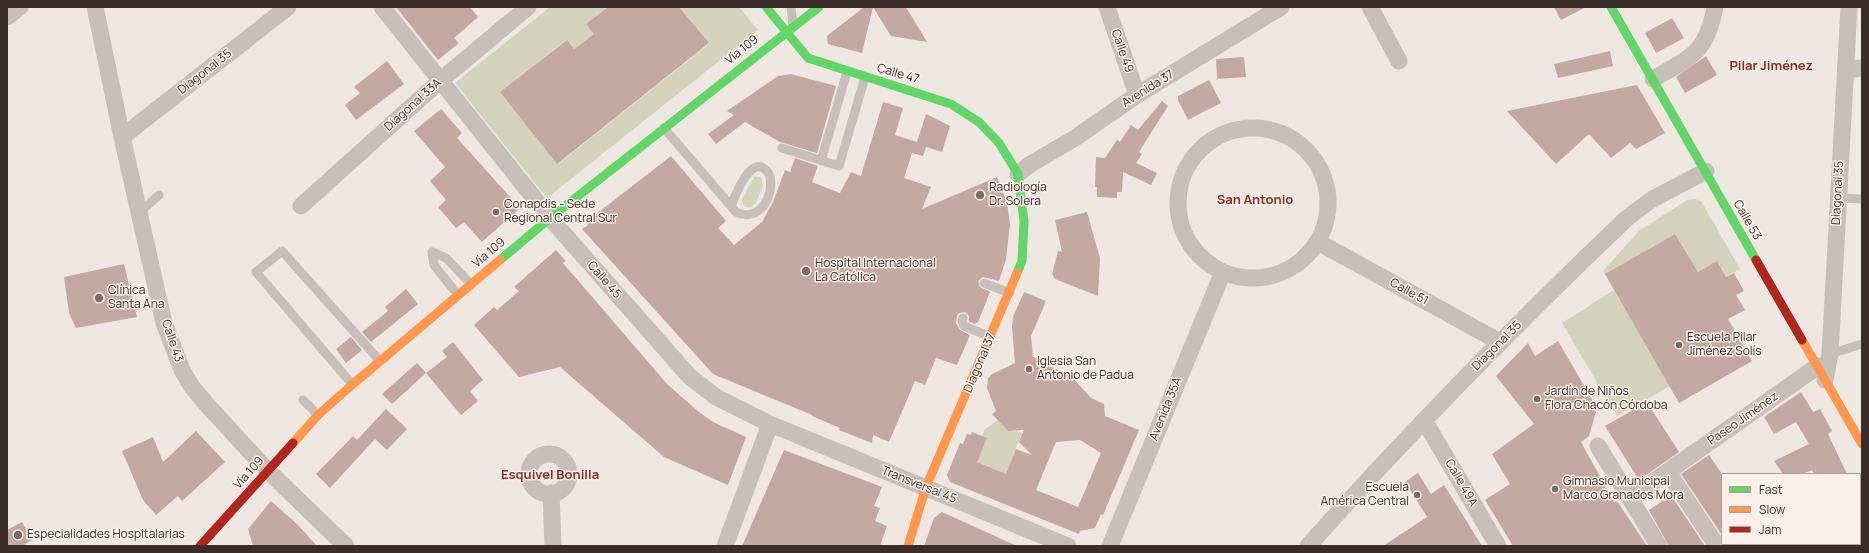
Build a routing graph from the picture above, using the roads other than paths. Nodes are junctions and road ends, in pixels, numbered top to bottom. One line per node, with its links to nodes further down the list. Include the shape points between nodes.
1 (20, 7): 15 (street)
2 (95, 7): 26 (street, Calle 43)
3 (288, 7): 26 (street, Diagonal 35)
4 (382, 7): 23 (street, Calle 45)
5 (528, 7): 23 (street, Diagonal 33A)
6 (766, 7): 17 (main road, Calle 47)
7 (791, 7): 16 (lane)
8 (819, 7): 16 (main road, Vía 109)
9 (1107, 7): 24 (street, Calle 49)
10 (1281, 7): 24 (street, Avenida 37)
11 (1370, 7): 18 (street)
12 (1611, 7): 22 (main road, Calle 53)
13 (1715, 7): 22 (street, via 1711,29 1700,49)
14 (1849, 7): 19 (street, Diagonal 35)
15 (7, 17)
16 (793, 26): 17 (main road, Vía 109)
17 (785, 32): 20 (main road, Calle 47, via 808,58); 25 (main road, Vía 109)
18 (1399, 61)
19 (1854, 69): 32 (street, Diagonal 35)
20 (847, 72): 21 (main road, Calle 47); 28 (lane)
21 (865, 77): 28 (lane, via 839,166); 30 (main road, Calle 47, via 928,96 964,112 989,132)
22 (1653, 79): 29 (main road, Calle 53)
23 (441, 80): 34 (street, Diagonal 33A); 37 (street, Calle 45)
24 (1137, 95): 30 (street, Avenida 37)
25 (664, 128): 35 (lane); 37 (main road, Vía 109)
26 (122, 137): 36 (street, Calle 43)
27 (782, 148): 28 (lane)
28 (821, 161)
29 (1706, 171): 46 (street, Diagonal 35, via 1651,200 1627,218); 50 (main road, Calle 53)
30 (1018, 174): 42 (main road, Diagonal 37, via 1023,209 1024,249)
31 (159, 195): 36 (lane)
32 (1838, 198): 33 (lane); 48 (street, Diagonal 35)
33 (1862, 199)
34 (301, 206)
35 (732, 206): 35 (lane, via 736,212 743,215 754,215 762,209 771,184 766,170 761,166 754,167 748,173)
36 (139, 213): 58 (street, Calle 43, via 164,323 182,370 209,407)
37 (550, 218): 41 (main road, Vía 109); 55 (street, Calle 45, via 690,377 716,397)
38 (1318, 242): 39 (street, via 1301,260 1284,271 1264,277 1243,278); 39 (street, via 1326,223 1328,198 1322,174 1310,154 1291,138 1268,130 1243,129 1220,136 1199,150 1185,169 1178,193 1178,217 1187,240 1202,259); 46 (street, Calle 51)
39 (1223, 272): 69 (street, Avenida 35A)
40 (984, 283): 42 (lane)
41 (471, 284): 43 (main road, Vía 109); 43 (lane, via 446,258 432,252 434,265)
42 (1010, 293): 45 (main road, Diagonal 37)
43 (458, 295): 49 (main road, Vía 109)
44 (963, 318): 45 (lane, via 964,326)
45 (991, 338): 60 (main road, Diagonal 37)
46 (1500, 342): 54 (street, Diagonal 35)
47 (1862, 344): 48 (lane)
48 (1830, 354): 50 (street, Diagonal 35)
49 (380, 361): 51 (main road, Vía 109); 51 (lane, via 282,251 256,272)
50 (1821, 373): 56 (main road, Calle 53); 59 (street, Paseo Jiménez)
51 (353, 384): 53 (main road, Vía 109)
52 (303, 400): 53 (lane)
53 (318, 415): 58 (main road, Vía 109)
54 (1424, 420): 70 (street, Diagonal 35); 71 (street, Calle 49A)
55 (770, 424): 60 (street, Transversal 45); 66 (street)
56 (1862, 444)
57 (1598, 446): 62 (street)
58 (267, 470): 63 (main road, Vía 109); 64 (street, Calle 43)
59 (1668, 472): 62 (street); 73 (street)
60 (926, 487): 67 (main road, Diagonal 37); 68 (street, Transversal 45)
61 (551, 493): 65 (street)
62 (1630, 498): 72 (street)
63 (200, 546)
64 (346, 546)
65 (553, 546)
66 (725, 546)
67 (908, 546)
68 (1068, 546)
69 (1110, 546)
70 (1308, 546)
71 (1498, 546)
72 (1659, 546)
73 (1718, 546)

